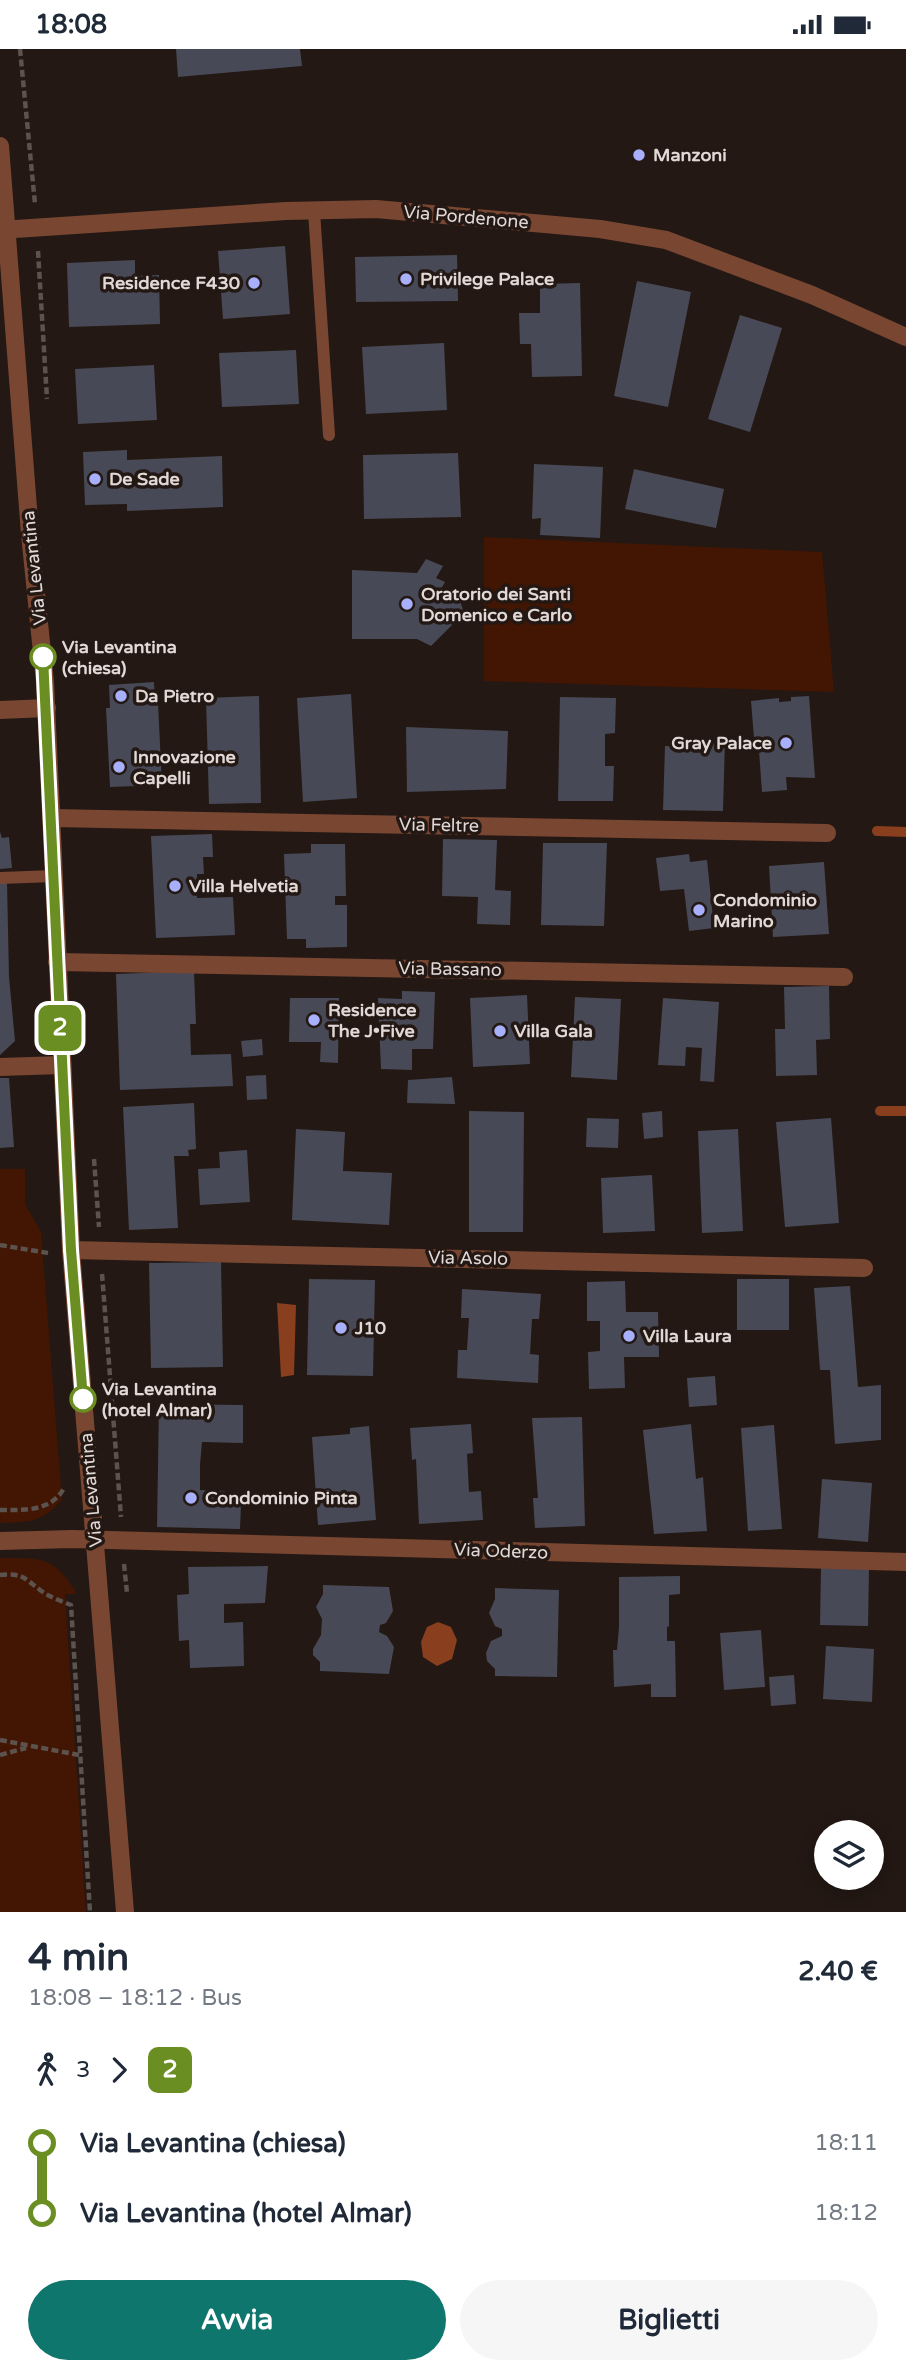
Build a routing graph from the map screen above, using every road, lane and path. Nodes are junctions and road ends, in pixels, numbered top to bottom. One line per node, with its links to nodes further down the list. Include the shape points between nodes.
1 (20, 49): 4 (path)
2 (0, 146): 5 (street, Via Levantina)
3 (314, 211): 4 (street, Via Pordenone); 6 (street, Via Pordenone, via 376,209 600,229 666,240 813,295); 7 (lane)
4 (36, 226): 5 (street, Via Pordenone)
5 (3, 229): 8 (street, Via Levantina)
6 (906, 337)
7 (329, 435)
8 (47, 708): 9 (street); 10 (street, Via Levantina)
9 (0, 710)
10 (52, 818): 11 (street, Via Feltre); 12 (street, Via Levantina)
11 (827, 833)
12 (54, 876): 13 (lane); 14 (street, Via Levantina)
13 (0, 878)
14 (57, 962): 15 (street, Via Bassano); 16 (street, Via Levantina)
15 (844, 977)
16 (62, 1065): 17 (street); 20 (street, Via Levantina)
17 (0, 1067)
18 (0, 1245): 21 (path)
19 (100, 1249): 20 (street, Via Asolo); 22 (street, Via Asolo); 27 (path)
20 (71, 1250): 26 (street, Via Levantina)
21 (48, 1253)
22 (864, 1268)
23 (66, 1484): 24 (path, via 49,1505)
24 (0, 1510)
25 (0, 1541): 26 (street, Via Oderzo)
26 (96, 1541): 27 (street, Via Oderzo); 35 (street, Via Levantina)
27 (123, 1541): 28 (street, Via Oderzo)
28 (906, 1562)
29 (0, 1575): 33 (path, via 30,1579 39,1590 71,1605)
30 (0, 1741): 31 (path)
31 (29, 1748): 32 (path); 33 (path)
32 (0, 1755)
33 (79, 1755): 34 (path)
34 (90, 1912)
35 (125, 1912)

